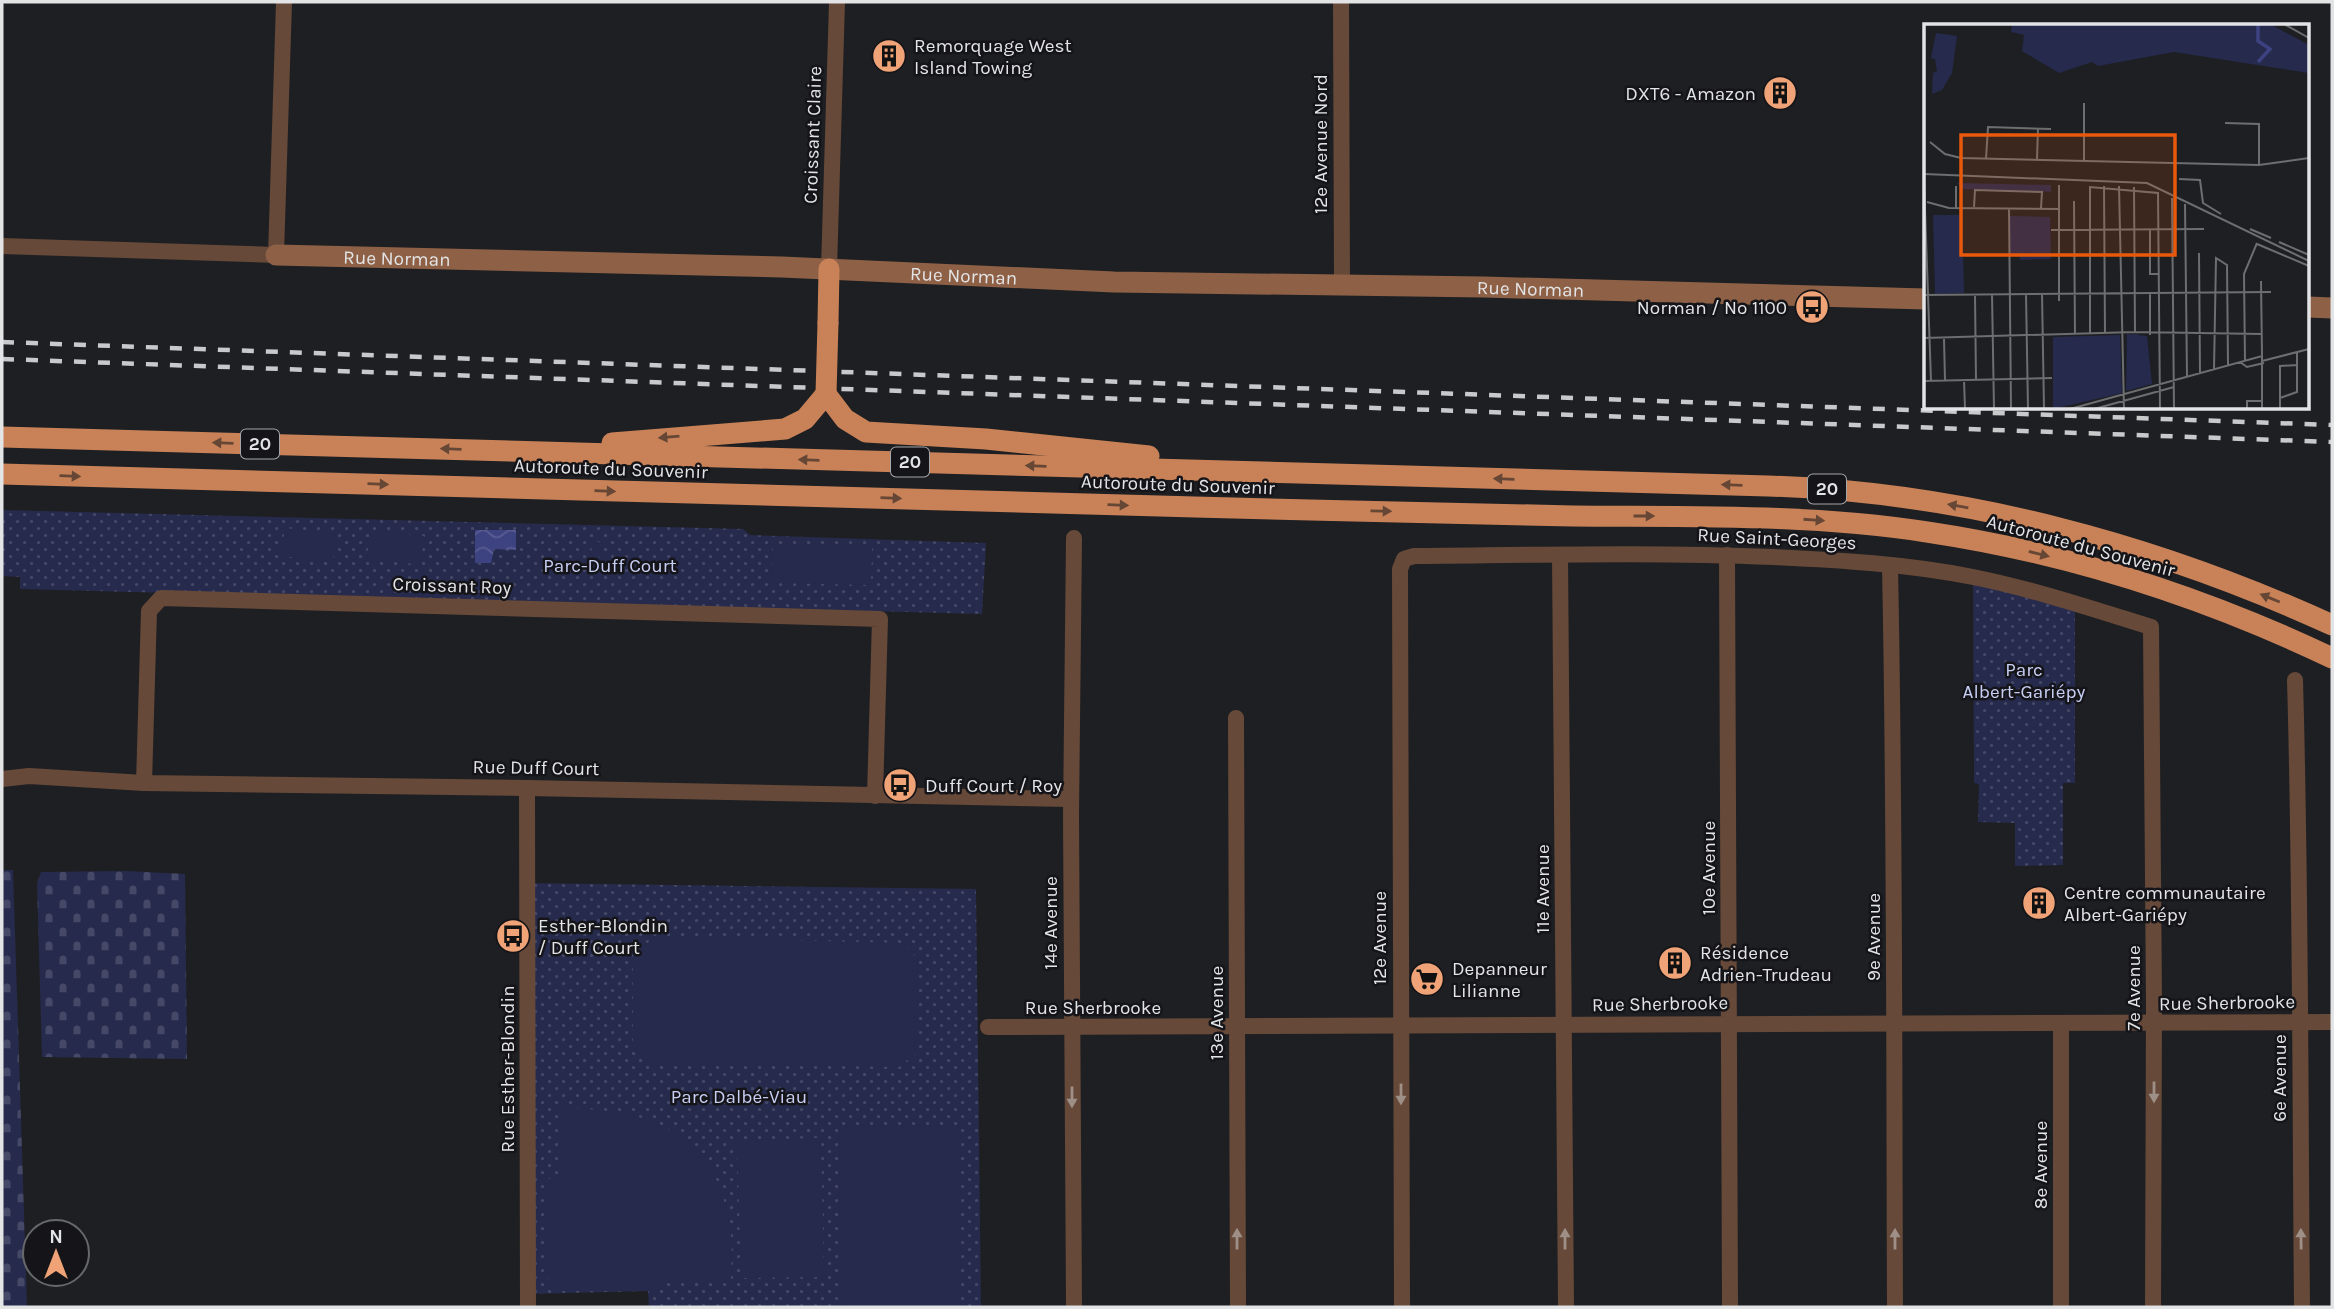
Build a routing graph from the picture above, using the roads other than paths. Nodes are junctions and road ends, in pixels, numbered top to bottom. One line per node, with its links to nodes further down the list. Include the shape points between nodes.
1 (284, 2): 5 (street)
2 (837, 2): 6 (street, Croissant Claire)
3 (1341, 2): 7 (street, 12e Avenue Nord)
4 (2, 246): 5 (street, Rue Norman)
5 (276, 254): 6 (street, Rue Norman)
6 (829, 269): 7 (street, Rue Norman); 11 (highway, bridge)
7 (1342, 286): 8 (street, Rue Norman)
8 (1924, 299)
9 (2310, 307): 10 (street)
10 (2332, 308)
11 (826, 398): 13 (highway, one-way to 13, via 806,419 785,429); 14 (highway, via 851,425 877,434 986,439)
12 (2, 437): 13 (highway, Autoroute du Souvenir / 20, one-way to 12)
13 (519, 451): 14 (highway, Autoroute du Souvenir / 20, one-way to 13)
14 (1301, 473): 21 (highway, Autoroute du Souvenir / 20, one-way to 14, via 2224,580 2121,545 2005,515 1908,498 1791,486)
15 (2, 474): 23 (highway, Autoroute du Souvenir / 20, one-way to 23, via 1840,522 1941,534 2064,560 2204,603)
16 (1073, 538): 30 (street, 14e Avenue)
17 (1560, 555): 18 (street, Rue Saint-Georges); 20 (street, Rue Saint-Georges, via 1413,556 1404,559); 37 (street, 11e Avenue)
18 (1727, 555): 19 (street, Rue Saint-Georges); 33 (street, 10e Avenue)
19 (1890, 566): 22 (street, Rue Saint-Georges, via 1973,577); 34 (street, 9e Avenue)
20 (1400, 569): 38 (street, 12e Avenue)
21 (2332, 625)
22 (2151, 627): 36 (street, 7e Avenue)
23 (2332, 658)
24 (2295, 680): 31 (street, 6e Avenue)
25 (1236, 719): 40 (street, 13e Avenue)
26 (2, 779): 27 (street, Rue Duff Court, via 29,776)
27 (144, 783): 28 (street, Rue Duff Court); 29 (street, Croissant Roy, via 149,611 161,598 880,619)
28 (527, 788): 29 (street, Rue Duff Court); 42 (street, Rue Esther-Blondin)
29 (875, 796): 30 (street, Rue Duff Court)
30 (1071, 799): 41 (street, 14e Avenue)
31 (2299, 1022): 32 (street, Rue Sherbrooke); 36 (street, Rue Sherbrooke); 51 (street, 6e Avenue, one-way to 31)
32 (2332, 1022)
33 (1729, 1023): 34 (street, Rue Sherbrooke); 37 (street, Rue Sherbrooke); 47 (street, 10e Avenue)
34 (1894, 1023): 35 (street, Rue Sherbrooke); 48 (street, 9e Avenue, one-way to 34)
35 (2061, 1023): 36 (street, Rue Sherbrooke); 49 (street, 8e Avenue)
36 (2154, 1024): 50 (street, 7e Avenue, one-way to 50)
37 (1565, 1025): 38 (street, Rue Sherbrooke); 46 (street, 11e Avenue, one-way to 37)
38 (1401, 1026): 40 (street, Rue Sherbrooke); 45 (street, 12e Avenue, one-way to 45)
39 (988, 1027): 41 (street, Rue Sherbrooke)
40 (1237, 1027): 41 (street, Rue Sherbrooke); 44 (street, 13e Avenue, one-way to 40)
41 (1072, 1028): 43 (street, 14e Avenue, one-way to 43)
42 (528, 1307)
43 (1073, 1307)
44 (1238, 1307)
45 (1402, 1307)
46 (1566, 1307)
47 (1730, 1307)
48 (1895, 1307)
49 (2061, 1307)
50 (2153, 1307)
51 (2302, 1307)

